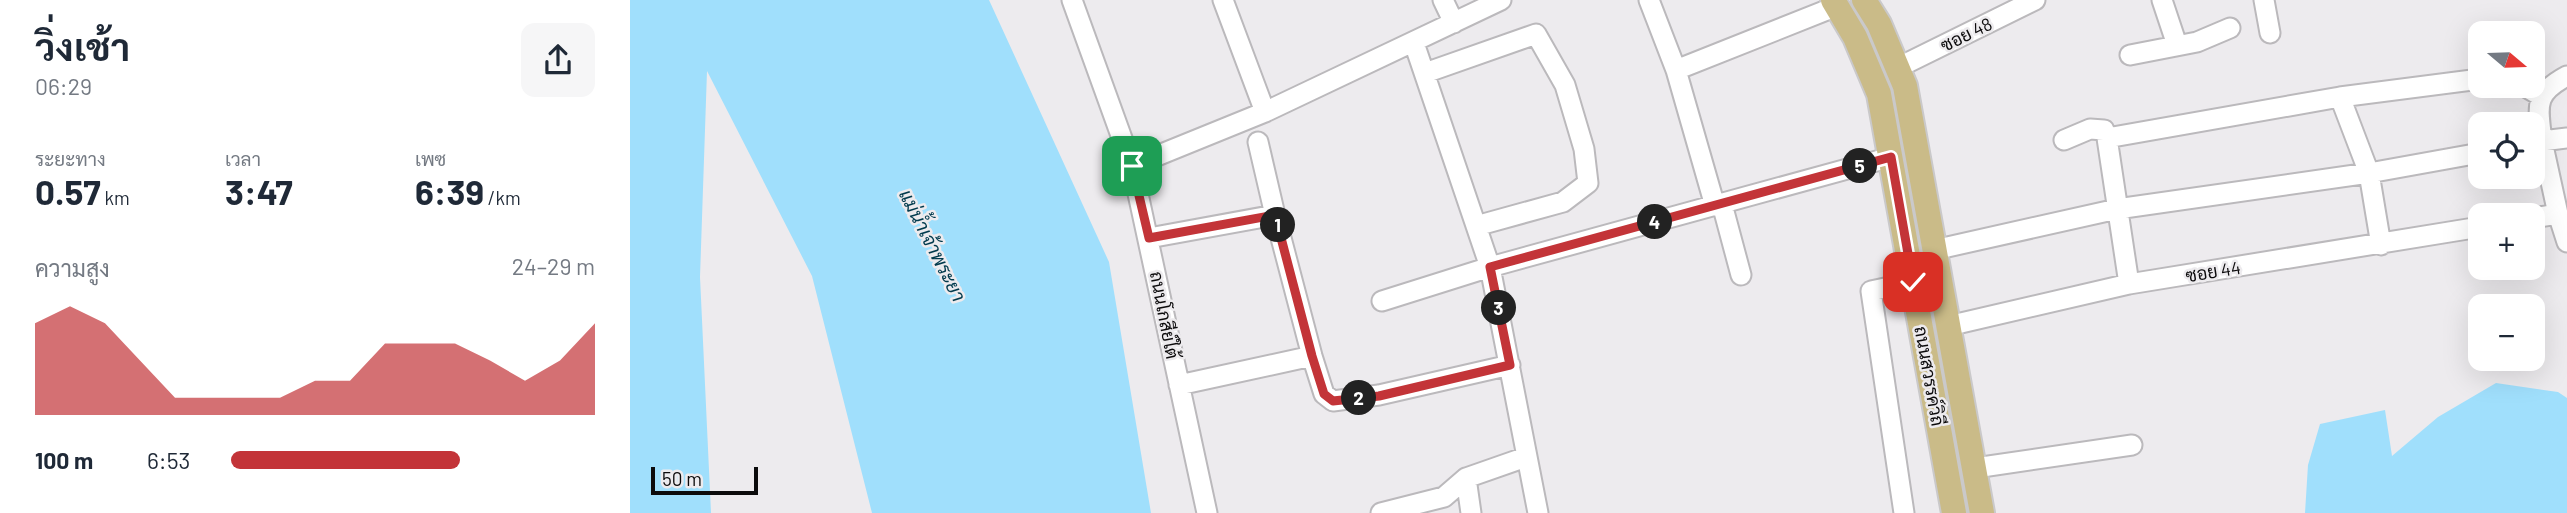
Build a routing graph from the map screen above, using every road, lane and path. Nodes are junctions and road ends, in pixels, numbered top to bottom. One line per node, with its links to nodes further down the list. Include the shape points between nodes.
1 (1072, 0): 32 (street, ถนนโกสีย์ใต้)
2 (1223, 0): 24 (street)
3 (1443, 0): 11 (street)
4 (1501, 0): 11 (street)
5 (1650, 0): 18 (street)
6 (1864, 0): 17 (main road, ถนนสวรรค์วิถี)
7 (2035, 0): 17 (street, ซอย 48)
8 (2162, 0): 15 (street)
9 (2264, 0): 13 (street)
10 (1835, 3): 18 (street); 31 (main road, ถนนสวรรค์วิถี, via 1879,94)
11 (1454, 23): 14 (street)
12 (2230, 28): 15 (street)
13 (2270, 33)
14 (1413, 43): 19 (street); 24 (street)
15 (2177, 45): 16 (street)
16 (2130, 55)
17 (1897, 68): 45 (main road, ถนนสวรรค์วิถี, via 1905,86)
18 (1676, 71): 35 (street)
19 (1425, 73): 40 (street); 40 (street, via 1536,34 1565,85 1584,149 1588,183 1563,202)
20 (2567, 76): 22 (street)
21 (2468, 81): 23 (street)
22 (2545, 86)
23 (2340, 97): 25 (street); 34 (street)
24 (1265, 112): 32 (street)
25 (2107, 138): 27 (street, via 2104,130 2090,129); 36 (street)
26 (2567, 138): 28 (street)
27 (2064, 140)
28 (2545, 141)
29 (1258, 142): 38 (street)
30 (2468, 155): 34 (street)
31 (1891, 157): 35 (street); 48 (main road, ถนนสวรรค์วิถี)
32 (1132, 166): 42 (street, ถนนโกสีย์ใต้)
33 (2545, 169): 37 (street)
34 (2369, 173): 36 (street); 44 (street)
35 (1719, 205): 46 (street); 47 (street)
36 (2117, 209): 45 (street); 49 (street)
37 (2558, 214): 39 (street); 43 (street)
38 (1275, 215): 42 (street); 52 (street)
39 (2545, 216)
40 (1476, 226): 46 (street)
41 (2468, 230): 44 (street, ซอย 44)
42 (1149, 238): 54 (street, ถนนโกสีย์ใต้)
43 (2567, 242)
44 (2381, 245): 49 (street, ซอย 44)
45 (1934, 250): 51 (main road, ถนนสวรรค์วิถี)
46 (1490, 267): 50 (street); 53 (street)
47 (1741, 275)
48 (1913, 282): 64 (street, via 1871,291); 65 (main road, ถนนสวรรค์วิถี)
49 (2129, 284): 51 (street, ซอย 44)
50 (1382, 301)
51 (1948, 326): 57 (main road, ถนนสวรรค์วิถี)
52 (1312, 356): 53 (street, via 1324,394 1333,401 1379,396); 54 (street)
53 (1510, 365): 56 (street)
54 (1179, 385): 60 (street, ถนนโกสีย์ใต้)
55 (2132, 445): 57 (street)
56 (1526, 457): 58 (street); 63 (street)
57 (1975, 468): 66 (main road, ถนนสวรรค์วิถี)
58 (1466, 478): 59 (street); 62 (street)
59 (1444, 505): 61 (street)
60 (1207, 513)
61 (1381, 513)
62 (1472, 513)
63 (1538, 513)
64 (1904, 513)
65 (1954, 513)
66 (1982, 513)

